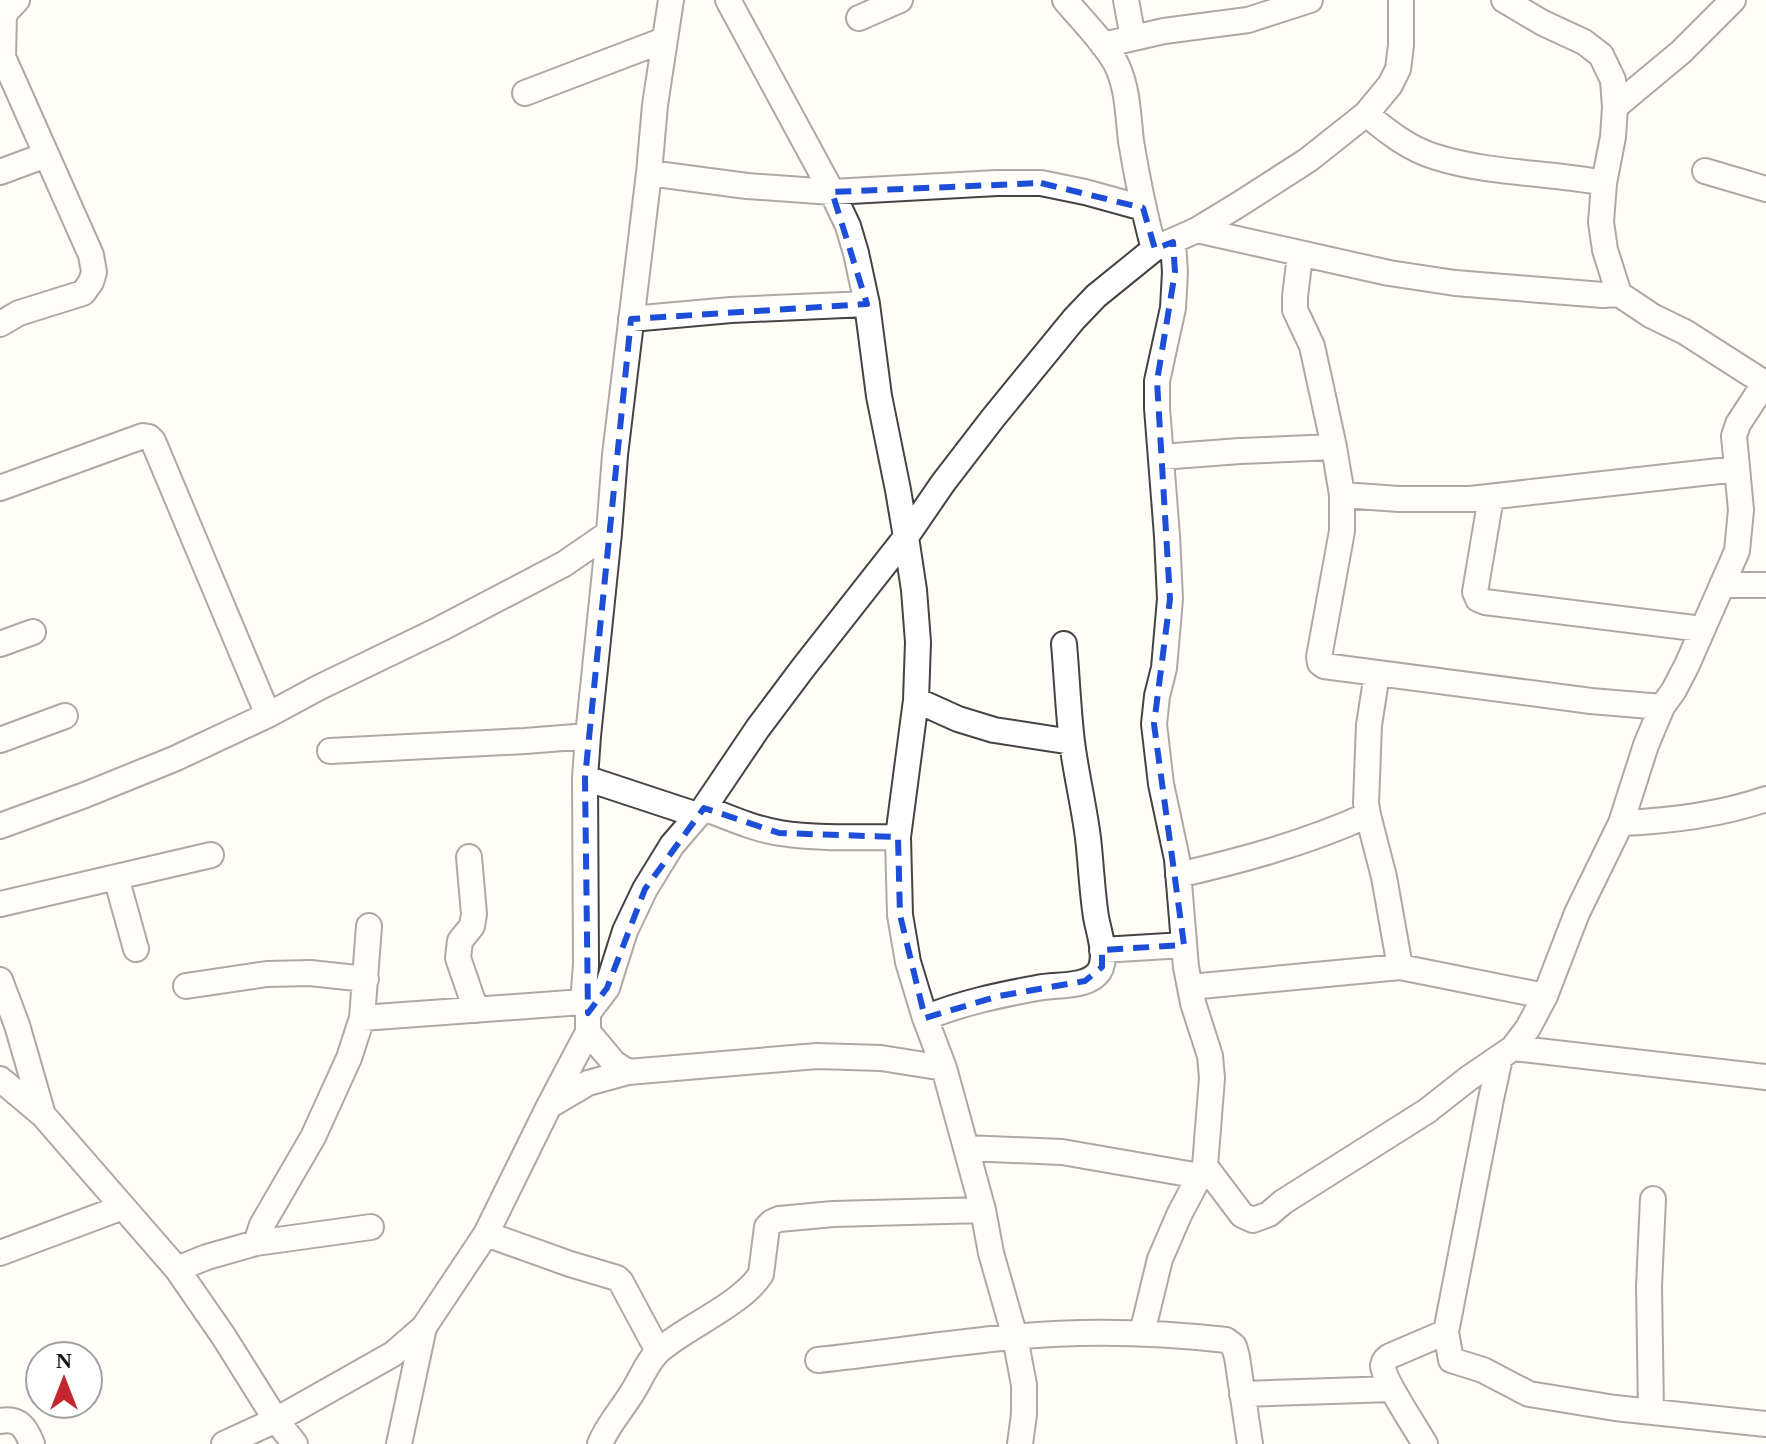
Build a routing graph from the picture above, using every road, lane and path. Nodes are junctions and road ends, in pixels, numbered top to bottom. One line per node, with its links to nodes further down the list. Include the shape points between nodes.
1 (17, 0): 19 (street, via 4,14 3,57)
2 (671, 0): 14 (street)
3 (728, 0): 25 (street)
4 (900, 0): 12 (street)
5 (1065, 0): 15 (street)
6 (1126, 0): 13 (street)
7 (1310, 0): 11 (street)
8 (1401, 0): 18 (street, via 1398,69)
9 (1504, 0): 17 (street, via 1601,55 1613,80)
10 (1733, 0): 17 (street)
11 (1284, 5): 13 (street, via 1248,20)
12 (859, 18)
13 (1133, 38): 15 (street)
14 (664, 40): 16 (street); 22 (street)
15 (1103, 45): 26 (street, via 1118,66 1126,93)
16 (525, 93)
17 (1615, 107): 23 (street)
18 (1366, 114): 23 (street, via 1397,139 1435,157); 27 (street, via 1308,160)
19 (46, 155): 21 (street); 33 (street, via 94,272 83,293)
20 (1705, 171): 24 (street)
21 (0, 172)
22 (649, 173): 25 (street); 32 (street)
23 (1604, 183): 30 (street, via 1601,222)
24 (1766, 189)
25 (832, 192): 26 (street, via 1041,183); 31 (street, via 848,226)
26 (1143, 208): 28 (street)
27 (1197, 230): 28 (street); 29 (street)
28 (1164, 246): 36 (street, via 1175,272 1157,381); 42 (street, via 1096,296 1074,319)
29 (1300, 255): 30 (street, via 1455,283); 35 (street, via 1295,310 1312,346)
30 (1619, 294): 34 (street)
31 (867, 304): 32 (street); 42 (street)
32 (631, 319): 41 (street)
33 (0, 324)
34 (1766, 383): 37 (street, via 1738,424)
35 (1334, 447): 36 (street); 39 (street)
36 (1161, 457): 67 (street, via 1170,599 1154,724)
37 (1737, 469): 40 (street); 43 (street, via 1740,529)
38 (0, 488): 52 (street, via 149,437)
39 (1342, 495): 40 (street); 49 (street, via 1342,531 1320,663)
40 (1491, 497): 45 (street, via 1478,599)
41 (609, 533): 52 (street, via 564,564); 54 (street)
42 (906, 537): 50 (street, via 918,642); 60 (street)
43 (1722, 585): 44 (street); 45 (street)
44 (1766, 585)
45 (1702, 629): 51 (street)
46 (33, 632): 47 (street)
47 (0, 644)
48 (1064, 644): 56 (street)
49 (1377, 674): 51 (street); 61 (street, via 1369,725)
50 (916, 700): 56 (street, via 994,730); 64 (street)
51 (1662, 707): 62 (street)
52 (268, 715): 63 (street, via 174,759)
53 (65, 716): 55 (street)
54 (588, 736): 57 (street); 58 (street)
55 (0, 740)
56 (1072, 742): 73 (street)
57 (330, 751)
58 (585, 778): 60 (street); 81 (street)
59 (1766, 799): 62 (street, via 1671,821)
60 (700, 812): 64 (street, via 779,833); 81 (street, via 645,889 607,988)
61 (1368, 815): 67 (street, via 1281,849); 74 (street)
62 (1621, 823): 79 (street, via 1577,913)
63 (0, 826)
64 (898, 837): 83 (street, via 900,915)
65 (211, 855): 68 (street)
66 (469, 857): 80 (street, via 474,914 458,958)
67 (1178, 875): 71 (street)
68 (116, 877): 69 (street); 72 (street)
69 (0, 904)
70 (369, 926): 75 (street)
71 (1184, 945): 73 (street); 78 (street)
72 (136, 949)
73 (1102, 950): 83 (street, via 1102,967 1085,981 999,996)
74 (1400, 967): 78 (street); 79 (street)
75 (366, 979): 77 (street, via 267,974); 82 (street)
76 (0, 980): 90 (street)
77 (186, 986)
78 (1190, 987): 92 (street, via 1212,1078)
79 (1545, 996): 84 (street)
80 (476, 1010): 81 (street); 82 (street)
81 (586, 1016): 86 (street, via 614,1063); 89 (street)
82 (362, 1018): 98 (street, via 313,1137)
83 (925, 1018): 85 (street)
84 (1507, 1053): 87 (street); 92 (street, via 1269,1214 1253,1220 1242,1215); 102 (street, via 1491,1099)
85 (944, 1068): 86 (street, via 881,1058 817,1056); 91 (street)
86 (628, 1072): 89 (street, via 588,1083)
87 (1766, 1077)
88 (4, 1088): 90 (street)
89 (549, 1106): 97 (street)
90 (43, 1115): 94 (street)
91 (967, 1148): 92 (street, via 1062,1152); 95 (street)
92 (1202, 1171): 103 (street, via 1160,1259)
93 (1653, 1199): 109 (street)
94 (123, 1207): 99 (street); 100 (street)
95 (983, 1210): 104 (street); 105 (street, via 833,1214 772,1222 757,1281)
96 (371, 1227): 98 (street)
97 (486, 1234): 101 (street); 105 (street, via 617,1278)
98 (256, 1243): 100 (street)
99 (0, 1253)
100 (177, 1269): 110 (street)
101 (424, 1327): 110 (street, via 393,1354); 116 (street)
102 (1446, 1332): 107 (street, via 1385,1360); 109 (street, via 1451,1360 1529,1394)
103 (1142, 1333): 104 (street); 108 (street, via 1226,1340 1234,1346)
104 (1015, 1337): 106 (street); 118 (street, via 1024,1385)
105 (658, 1351): 117 (street)
106 (818, 1360)
107 (1392, 1389): 108 (street); 120 (street)
108 (1242, 1394): 119 (street)
109 (1651, 1411): 112 (street)
110 (276, 1420): 114 (street); 115 (street)
111 (0, 1421): 113 (street, via 19,1422)
112 (1766, 1424)
113 (32, 1444)
114 (224, 1444)
115 (295, 1444)
116 (399, 1444)
117 (600, 1444)
118 (1020, 1444)
119 (1250, 1444)
120 (1425, 1444)

